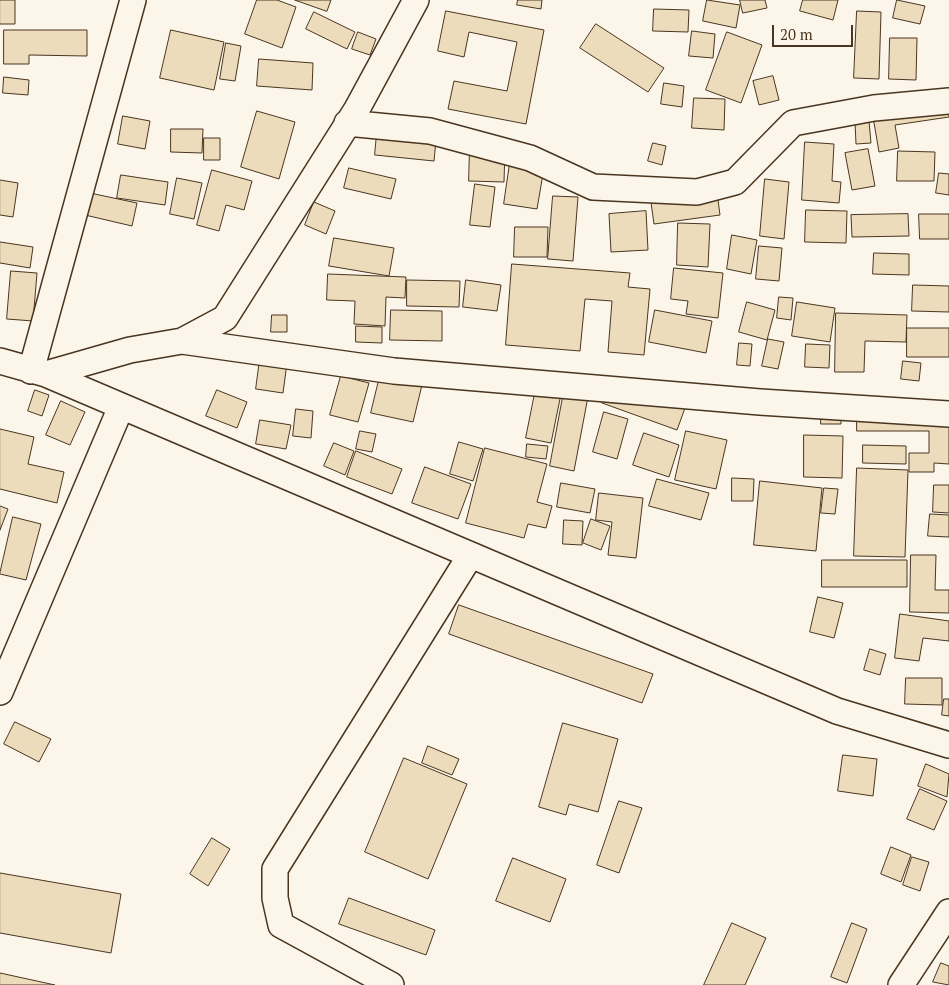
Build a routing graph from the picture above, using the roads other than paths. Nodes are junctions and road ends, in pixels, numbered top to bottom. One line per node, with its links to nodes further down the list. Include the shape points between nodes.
1 (133, 0): 7 (street)
2 (416, 0): 4 (street)
3 (949, 101): 4 (street, via 874,108 793,123 735,182 696,192 593,187 530,158 430,131)
4 (347, 123): 5 (street, via 225,318)
5 (182, 341): 7 (street); 9 (street, via 394,371 760,402)
6 (0, 361): 7 (street)
7 (38, 372): 8 (street)
8 (122, 407): 10 (street); 11 (street)
9 (949, 414)
10 (470, 556): 12 (street, via 838,711); 14 (street, via 275,869 274,898 281,924)
11 (0, 692)
12 (949, 745)
13 (949, 912): 15 (street)
14 (391, 985)
15 (901, 985)

